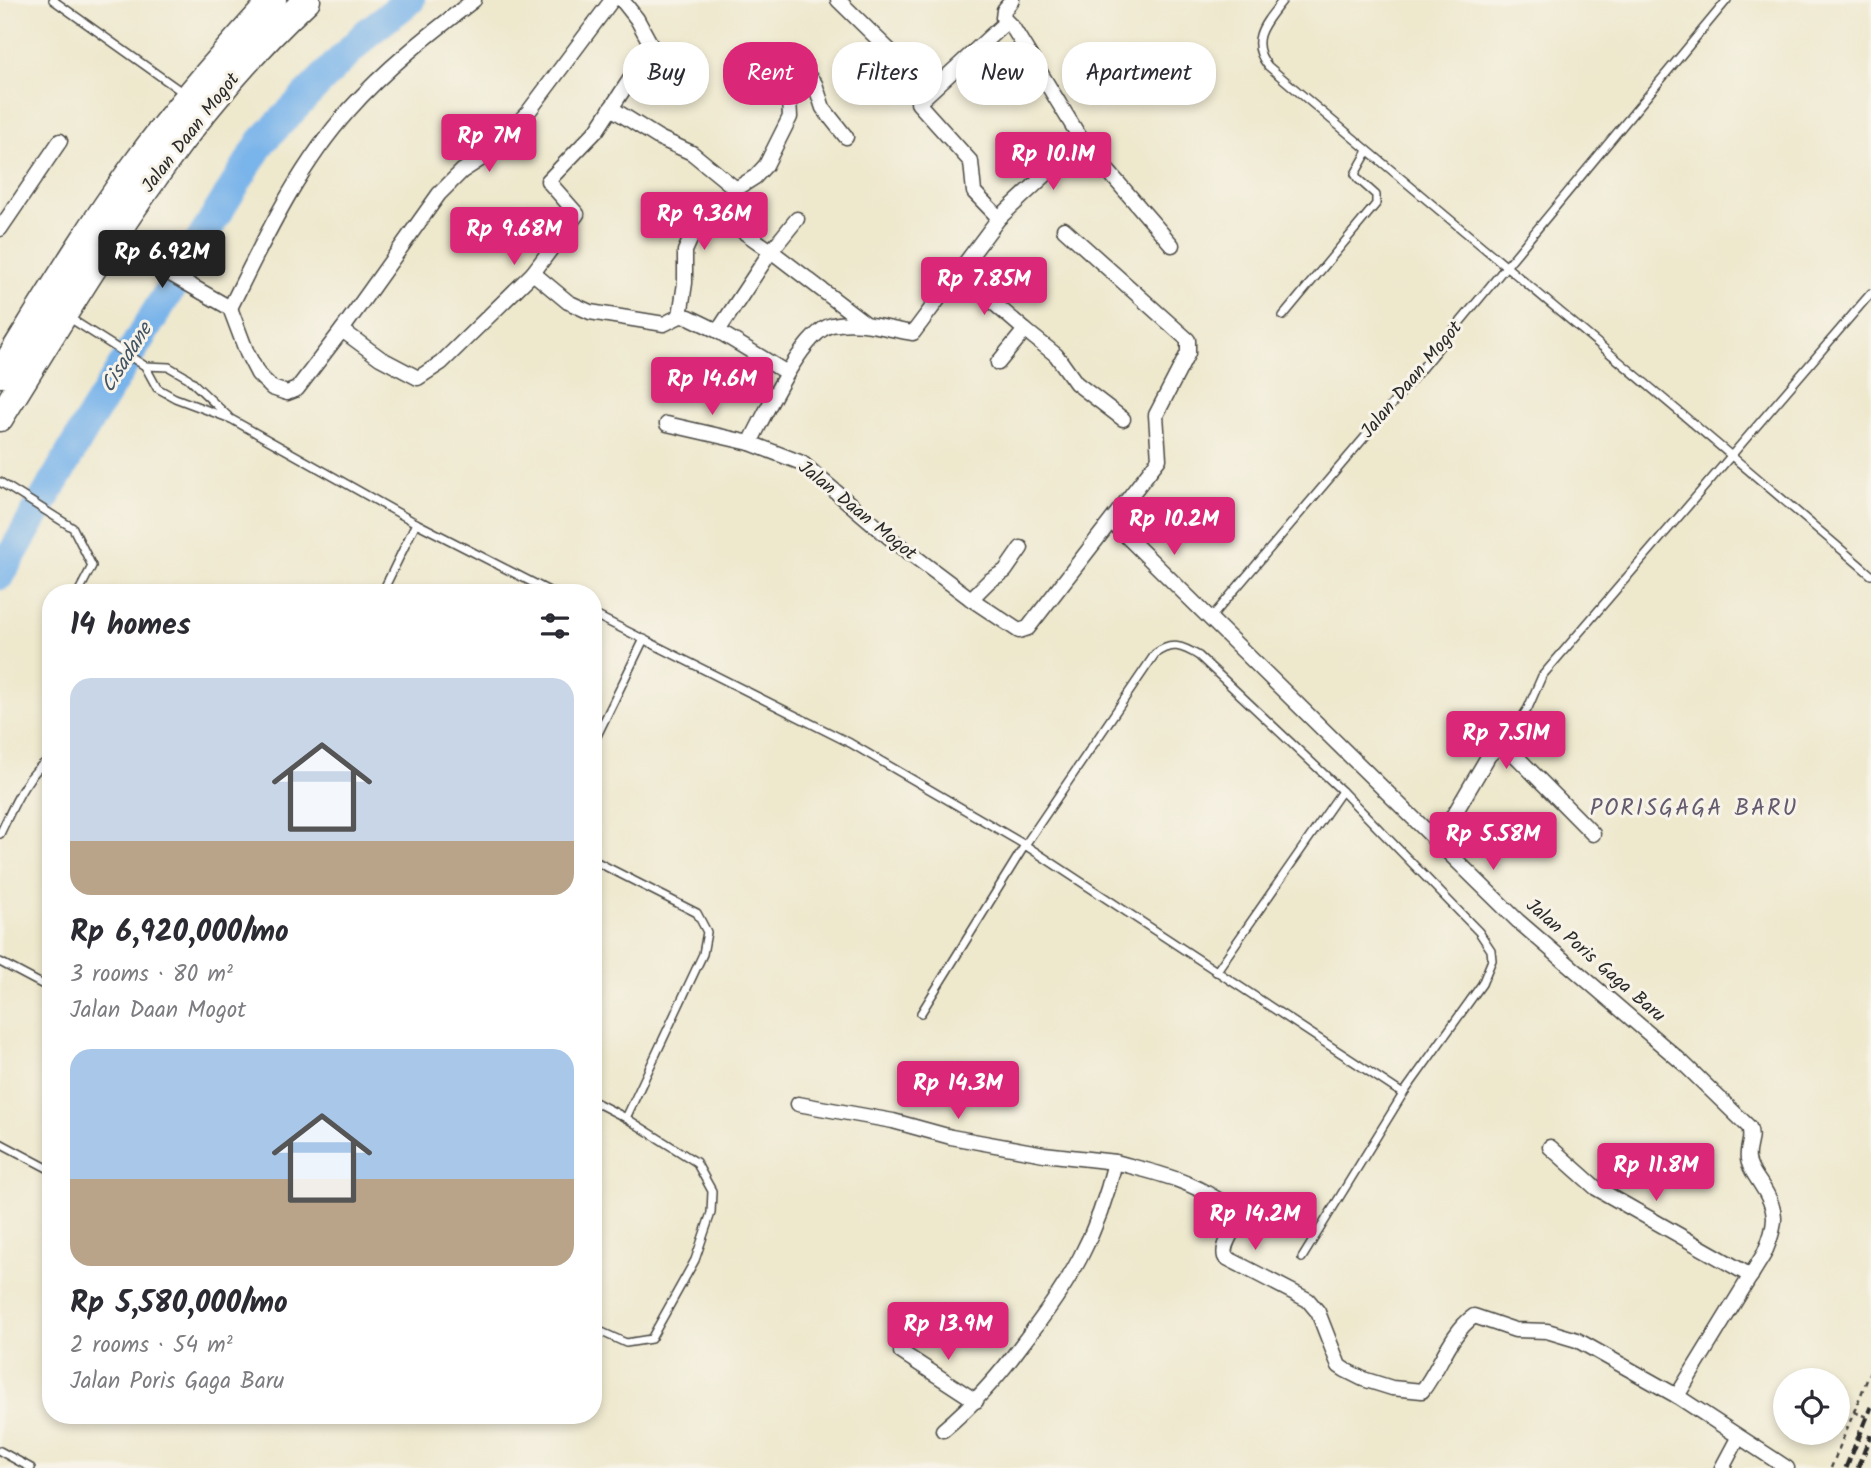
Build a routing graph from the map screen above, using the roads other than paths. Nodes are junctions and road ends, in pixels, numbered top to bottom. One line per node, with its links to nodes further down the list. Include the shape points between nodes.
1 (53, 0): 14 (lane)
2 (273, 0): 14 (highway, Jalan Daan Mogot)
3 (307, 0): 27 (highway, Jalan Daan Mogot, via 207,109 155,176)
4 (474, 0): 34 (street, via 348,111 274,219)
5 (612, 0): 39 (street, via 529,111 490,153 462,171 439,194)
6 (622, 0): 16 (street, via 649,41 642,61)
7 (838, 0): 12 (street)
8 (1013, 0): 11 (street, via 1003,14)
9 (1283, 0): 20 (lane, via 1261,31 1262,59)
10 (1727, 0): 30 (lane, Jalan Daan Mogot)
11 (1006, 22): 13 (street); 19 (street)
12 (881, 42)
13 (942, 79)
14 (188, 96): 45 (highway, Jalan Daan Mogot, via 86,236)
15 (920, 105): 23 (street, via 971,162 974,192)
16 (611, 108): 21 (street, via 692,153); 31 (street, via 597,130 548,181 577,214)
17 (846, 137): 21 (street, via 823,108 815,83 789,54 771,70 789,100 790,117 766,165)
18 (60, 141): 25 (street)
19 (1082, 141): 23 (street); 28 (street)
20 (1368, 151): 30 (lane); 36 (lane, via 1355,174 1377,195 1376,204)
21 (736, 190): 22 (street)
22 (714, 211): 29 (street); 35 (street, via 694,231 685,251)
23 (999, 218): 32 (street)
24 (797, 219): 29 (street)
25 (0, 229)
26 (1064, 229): 53 (street, via 1188,340 1188,353 1156,415 1159,459)
27 (118, 245): 34 (street); 37 (highway, Jalan Daan Mogot)
28 (1171, 245)
29 (771, 251): 38 (street); 41 (street)
30 (1505, 267): 51 (lane); 62 (lane, Jalan Daan Mogot)
31 (533, 273): 35 (street, via 568,302 590,312 664,324); 39 (street, via 441,363 418,378)
32 (959, 273): 38 (street, via 913,333); 40 (street)
33 (1871, 293): 51 (lane)
34 (230, 308): 39 (street, via 258,374 272,388 287,393 297,389)
35 (680, 316): 41 (street)
36 (1283, 316)
37 (71, 318): 43 (lane); 46 (highway, Jalan Daan Mogot)
38 (868, 326): 44 (street, via 850,322 828,325 815,334)
39 (342, 330)
40 (1025, 330): 42 (street); 48 (street, via 1056,355 1076,383)
41 (718, 331): 44 (street)
42 (998, 363)
43 (145, 366): 47 (lane, via 169,367 188,378); 47 (lane, via 157,388)
44 (788, 373): 50 (street)
45 (0, 374)
46 (0, 418)
47 (231, 419): 54 (lane)
48 (1123, 419)
49 (667, 424): 50 (street, Jalan Daan Mogot)
50 (750, 443): 60 (street, Jalan Daan Mogot, via 802,463)
51 (1731, 454): 56 (lane); 65 (lane, via 1542,676)
52 (3, 484): 57 (lane, via 73,528 92,566)
53 (1112, 522): 60 (street, Jalan Daan Mogot, via 1028,628 1019,631); 62 (street, Jalan Poris Gaga Baru)
54 (416, 523): 58 (lane); 59 (lane)
55 (1021, 548): 60 (street, via 1005,572)
56 (1871, 575)
57 (83, 584)
58 (386, 584)
59 (535, 584)
60 (971, 599)
61 (602, 618): 63 (lane)
62 (1209, 620): 70 (street, Jalan Poris Gaga Baru)
63 (644, 639): 64 (lane); 71 (lane, via 850,743)
64 (602, 725)
65 (1504, 745): 69 (street); 70 (street, via 1493,750 1460,805)
66 (42, 763): 68 (lane)
67 (1342, 791): 71 (lane, via 1199,656 1177,645 1164,647); 74 (lane); 77 (lane, via 1479,932 1491,950 1492,960 1482,984)
68 (0, 834)
69 (1593, 834)
70 (1433, 838): 86 (street, Jalan Poris Gaga Baru, via 1749,1127 1750,1168 1774,1210 1774,1231)
71 (1025, 845): 74 (lane); 76 (lane)
72 (602, 865): 80 (lane, via 697,913 707,932 703,954)
73 (0, 962): 75 (lane)
74 (1216, 972): 77 (lane)
75 (42, 984)
76 (921, 1013)
77 (1403, 1094): 85 (lane)
78 (798, 1104): 83 (street, via 843,1110 964,1140)
79 (602, 1106): 80 (lane)
80 (626, 1118): 87 (lane, via 696,1162 712,1191 711,1213 695,1260 651,1339 626,1343)
81 (0, 1143): 84 (lane)
82 (1550, 1147): 86 (street, via 1596,1188)
83 (1115, 1162): 89 (street, via 1190,1183 1231,1209 1235,1221 1225,1257 1308,1300 1318,1312 1339,1366 1363,1379 1422,1391 1474,1316 1514,1330 1560,1334); 90 (street, via 1082,1258 1031,1333)
84 (42, 1165)
85 (1302, 1258)
86 (1751, 1276): 89 (street, Jalan Poris Gaga Baru)
87 (602, 1332)
88 (901, 1352): 90 (street)
89 (1677, 1396): 92 (street)
90 (976, 1401): 91 (street)
91 (943, 1430)
92 (1738, 1437): 95 (street); 96 (street)
93 (0, 1451): 94 (lane)
94 (31, 1468)
95 (1722, 1468)
96 (1787, 1468)

